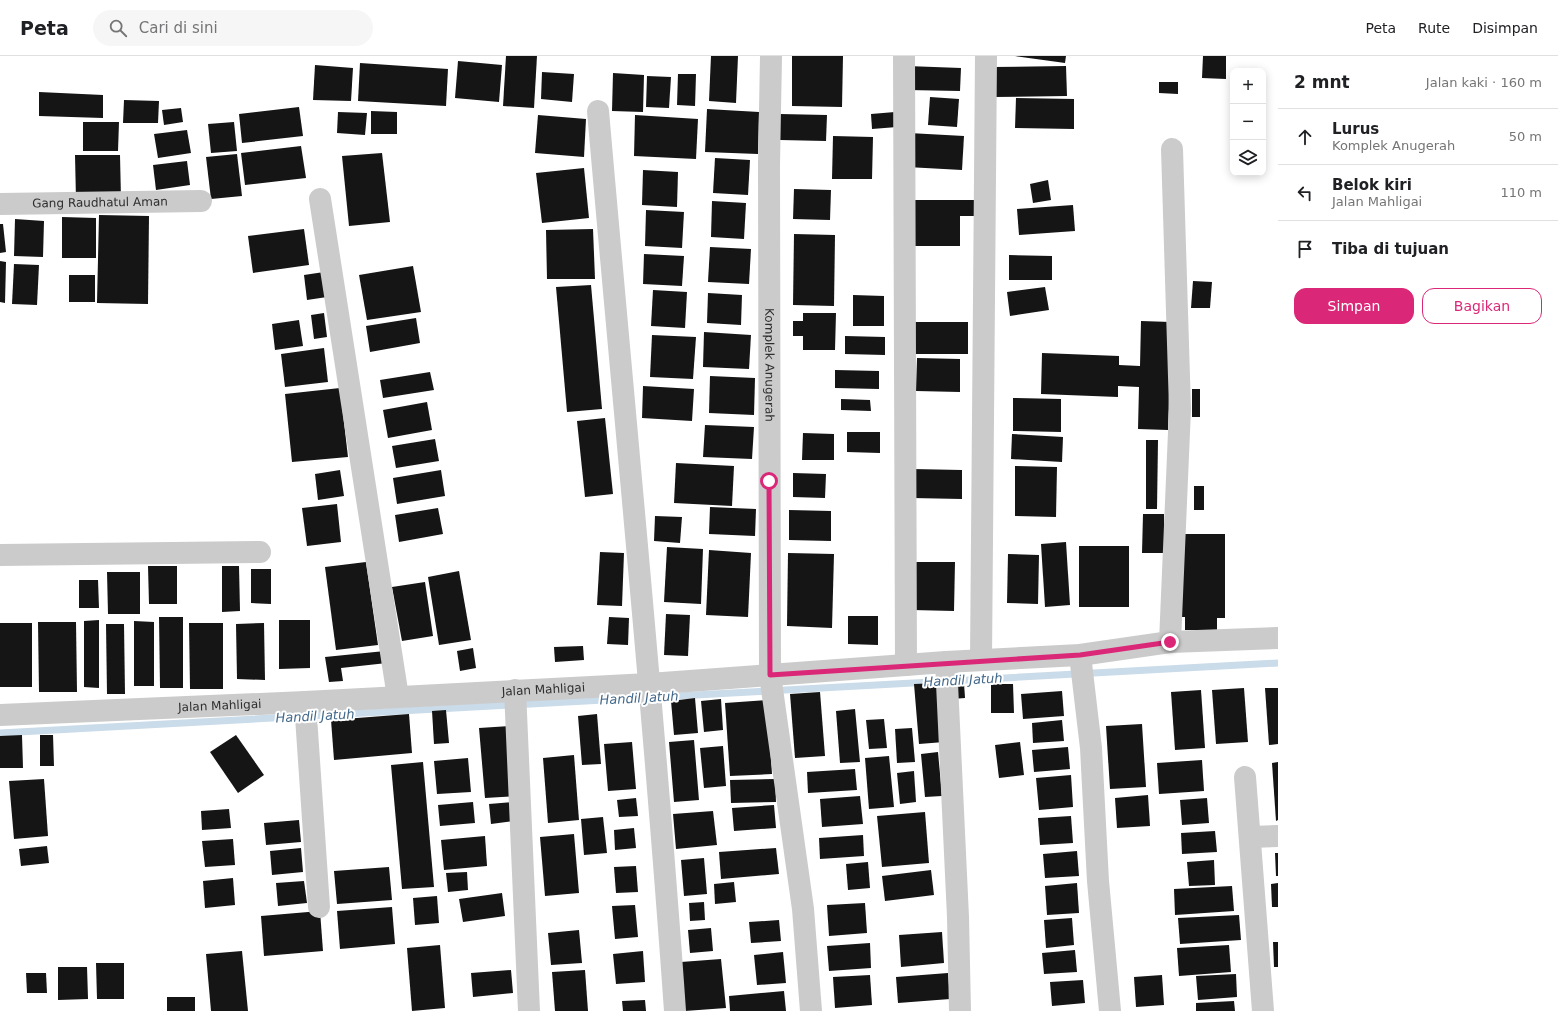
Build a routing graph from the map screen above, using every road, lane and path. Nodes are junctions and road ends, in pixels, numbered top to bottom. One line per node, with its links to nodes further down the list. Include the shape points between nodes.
1 (771, 56): 17 (street, Komplek Anugerah)
2 (904, 56): 14 (street)
3 (986, 56): 13 (street)
4 (598, 111): 18 (street)
5 (1172, 149): 12 (street, via 1180,409)
6 (320, 199): 19 (street)
7 (201, 201): 8 (street, Gang Raudhatul Aman)
8 (0, 204)
9 (260, 552): 10 (street)
10 (0, 555)
11 (1278, 638): 12 (street, Jalan Mahligai)
12 (1170, 642): 15 (street, Jalan Mahligai)
13 (980, 660): 15 (street, Jalan Mahligai); 16 (street, Jalan Mahligai)
14 (906, 665): 16 (street, Jalan Mahligai); 17 (street, Jalan Mahligai)
15 (1082, 666): 31 (street, via 1091,748 1098,881)
16 (946, 675): 30 (street)
17 (771, 686): 18 (street, Jalan Mahligai); 29 (street, Komplek Anugerah, via 803,909)
18 (651, 693): 20 (street, Jalan Mahligai); 28 (street)
19 (398, 697): 20 (street, Jalan Mahligai); 21 (street, Jalan Mahligai)
20 (516, 700): 27 (street)
21 (305, 712): 22 (street, Jalan Mahligai); 26 (street)
22 (0, 715)
23 (1245, 778): 25 (street)
24 (1278, 836): 25 (street)
25 (1250, 838): 32 (street)
26 (319, 907)
27 (529, 1011)
28 (676, 1011)
29 (811, 1011)
30 (960, 1011)
31 (1110, 1011)
32 (1263, 1011)

